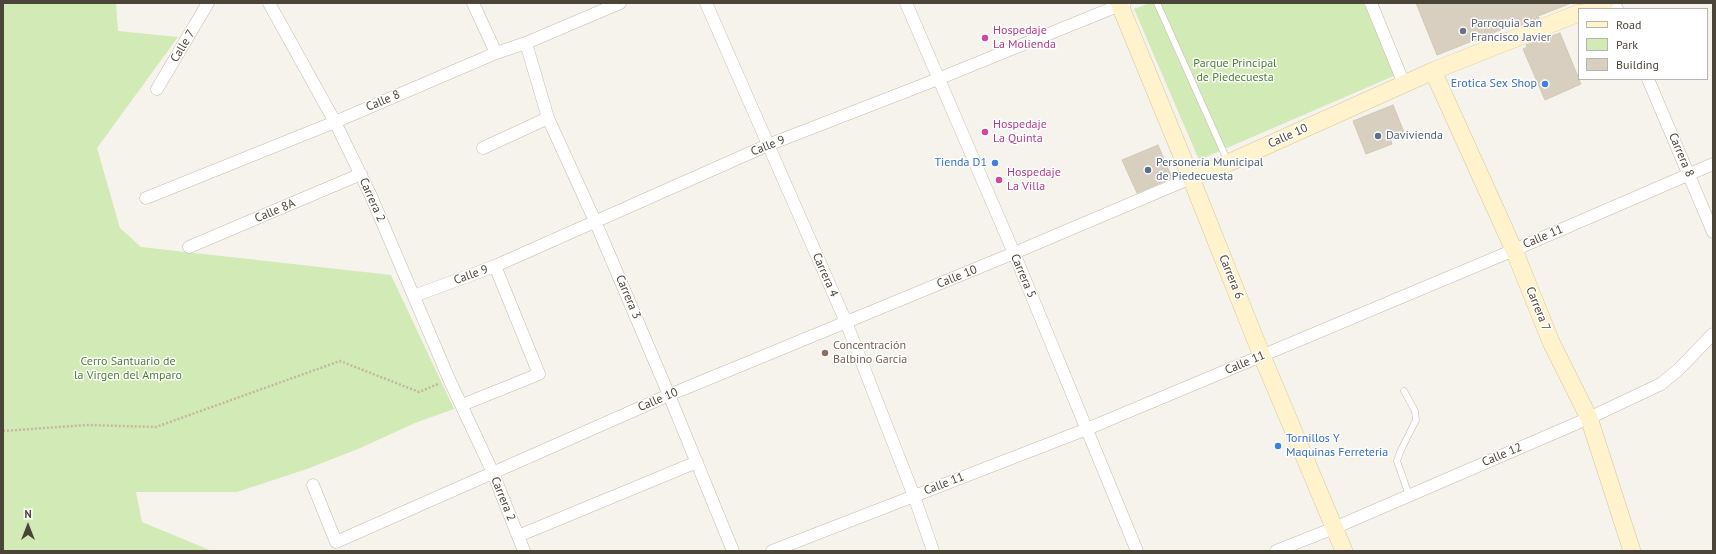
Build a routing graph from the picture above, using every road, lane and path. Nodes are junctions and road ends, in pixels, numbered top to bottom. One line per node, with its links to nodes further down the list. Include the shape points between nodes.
1 (208, 3): 19 (street, Calle 7)
2 (269, 3): 21 (street, Carrera 2)
3 (473, 3): 14 (street)
4 (620, 3): 13 (street, Calle 8)
5 (706, 3): 22 (street, Carrera 4)
6 (906, 3): 16 (street, Carrera 5)
7 (1158, 3): 24 (lane)
8 (1371, 3): 18 (street)
9 (1605, 3): 11 (street)
10 (1121, 4): 16 (street, Calle 9); 28 (street, Carrera 6)
11 (1592, 8)
12 (1578, 13): 15 (street, Calle 10)
13 (526, 43): 14 (street, Calle 8); 20 (street, Carrera 3)
14 (496, 53): 21 (street, Calle 8)
15 (1433, 71): 18 (street, Calle 10); 33 (street, Carrera 7)
16 (938, 79): 22 (street, Calle 9); 34 (street, Carrera 5)
17 (1648, 80): 27 (street, Carrera 8)
18 (1404, 84): 24 (street, Calle 10)
19 (157, 89)
20 (548, 118): 23 (street); 30 (street, Carrera 3)
21 (335, 122): 26 (street, Carrera 2); 29 (street, Calle 8)
22 (768, 145): 30 (street, Calle 9); 37 (street, Carrera 4)
23 (484, 148)
24 (1228, 163): 28 (street, Calle 10)
25 (1713, 164): 27 (street, Calle 11)
26 (361, 174): 32 (street, Calle 8A); 36 (street, Carrera 2)
27 (1690, 175): 31 (street, Carrera 8); 33 (street, Calle 11)
28 (1191, 178): 34 (street, Calle 10); 39 (street, Carrera 6)
29 (146, 198)
30 (595, 221): 35 (street, Calle 9); 42 (street, Carrera 3)
31 (1713, 232)
32 (189, 248)
33 (1514, 250): 39 (street, Calle 11); 44 (street, Carrera 7, via 1551,342)
34 (1014, 253): 37 (street, Calle 10); 45 (street, Carrera 5)
35 (495, 266): 36 (street, Calle 9); 43 (street, via 539,374)
36 (414, 296): 40 (street, Carrera 2)
37 (846, 322): 42 (street, Calle 10); 51 (street, Carrera 4)
38 (1713, 334): 44 (street, Calle 12, via 1661,384)
39 (1262, 356): 45 (street, Calle 11); 52 (street, Carrera 6)
40 (449, 379): 43 (street, Carrera 2); 46 (path, via 419,392 340,361 156,427 87,425)
41 (1404, 390): 50 (lane, via 1415,411 1416,420 1397,461)
42 (670, 395): 47 (street, Carrera 3); 48 (street, Calle 10)
43 (462, 405): 48 (street, Carrera 2)
44 (1588, 418): 50 (street, Calle 12); 61 (street, Carrera 7)
45 (1087, 429): 51 (street, Calle 11); 58 (street, Carrera 5)
46 (3, 431)
47 (697, 462): 53 (street); 55 (street, Carrera 3)
48 (492, 473): 49 (street, Calle 10, via 336,542); 53 (street, Carrera 2)
49 (313, 485)
50 (1409, 495): 52 (street, Calle 12)
51 (914, 496): 56 (street, Calle 11); 57 (street, Carrera 4)
52 (1334, 528): 59 (street, Calle 12); 60 (street, Carrera 6)
53 (518, 536): 54 (street, Carrera 2)
54 (524, 551)
55 (733, 551)
56 (772, 551)
57 (933, 551)
58 (1137, 551)
59 (1276, 551)
60 (1344, 551)
61 (1632, 551)

